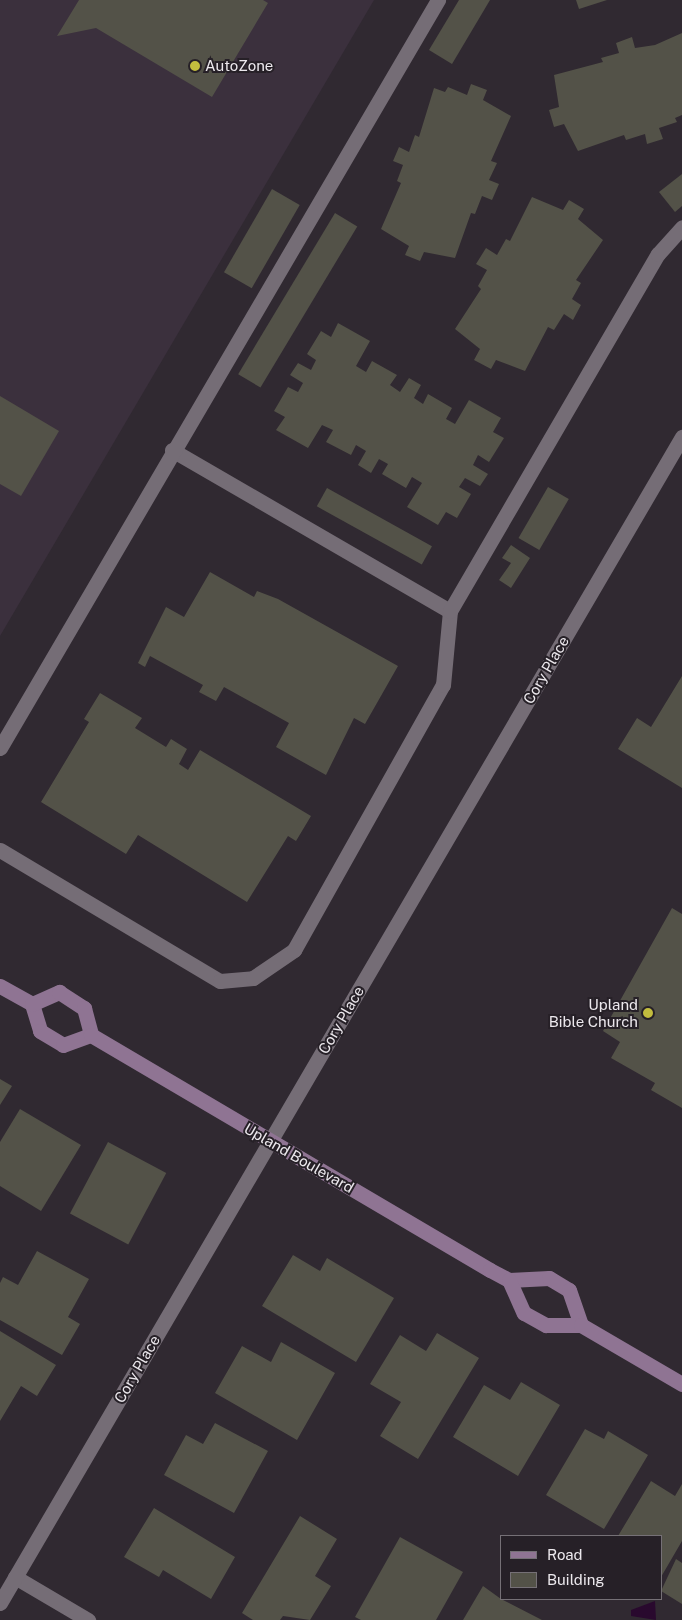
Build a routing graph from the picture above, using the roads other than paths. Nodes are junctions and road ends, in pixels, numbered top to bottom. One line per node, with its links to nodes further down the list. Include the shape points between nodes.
1 (438, 0): 4 (street)
2 (682, 228): 5 (street, via 658,254)
3 (682, 437): 11 (street, Cory Place)
4 (172, 450): 5 (street); 6 (street)
5 (450, 612): 7 (street, via 443,685 294,950 253,978 220,981)
6 (0, 748)
7 (0, 850)
8 (0, 986): 9 (street)
9 (32, 1004): 10 (street, via 40,1031 63,1045); 10 (street, via 59,992 84,1008)
10 (90, 1035): 11 (street, Upland Boulevard)
11 (270, 1141): 12 (street, Upland Boulevard); 15 (street, Cory Place)
12 (509, 1280): 13 (street, via 524,1313 546,1325); 13 (street, via 549,1278 569,1290)
13 (581, 1325): 14 (street)
14 (682, 1384)
15 (15, 1577): 16 (street, Cory Place); 17 (street)
16 (0, 1603)
17 (88, 1620)

